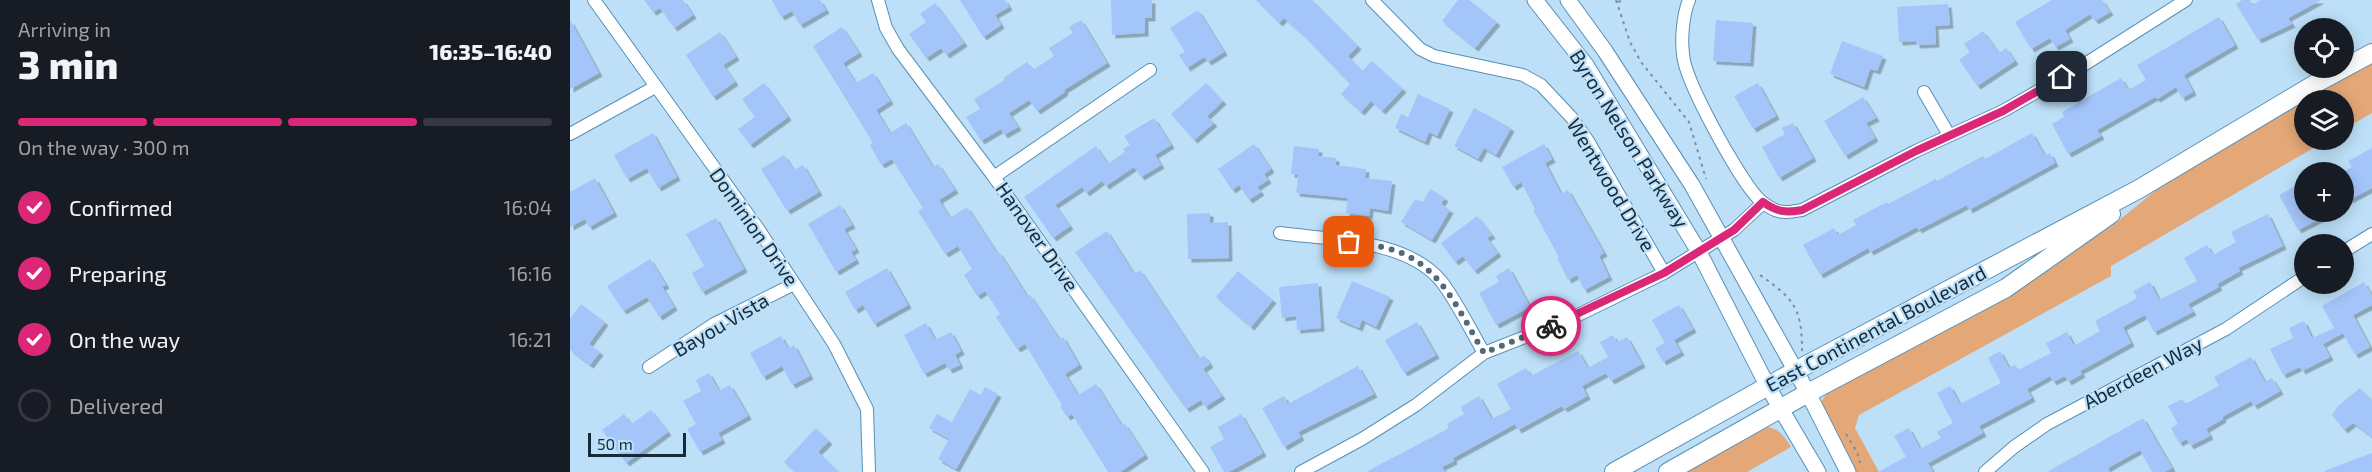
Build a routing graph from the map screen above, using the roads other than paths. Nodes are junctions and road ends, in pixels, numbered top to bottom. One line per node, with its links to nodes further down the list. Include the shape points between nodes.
1 (594, 0): 10 (street, Dominion Drive)
2 (878, 0): 14 (street, Hanover Drive, via 886,28 898,49)
3 (1372, 0): 22 (street, Wentwood Drive, via 1420,49 1450,61 1523,75 1541,86 1588,141)
4 (1535, 0): 21 (street, Byron Nelson Parkway, via 1586,65)
5 (1568, 0): 19 (street, Byron Nelson Parkway, via 1692,185)
6 (1689, 0): 16 (street, via 1683,54 1686,71 1746,182)
7 (2186, 0): 13 (street, via 2003,111)
8 (2372, 53): 15 (main road, East Continental Boulevard)
9 (1150, 70): 14 (street)
10 (655, 87): 12 (street); 23 (street, Dominion Drive)
11 (1924, 92): 13 (street)
12 (570, 134)
13 (1949, 135): 16 (street, via 1802,210 1785,213)
14 (994, 177): 32 (street, Hanover Drive)
15 (2139, 189): 27 (main road, East Continental Boulevard); 29 (main road, East Continental Boulevard, via 2100,223 2006,288)
16 (1763, 202): 19 (street)
17 (1280, 233): 25 (street, via 1372,245 1423,264 1441,281)
18 (2372, 234): 20 (street)
19 (1720, 239): 21 (street); 27 (street, Byron Nelson Parkway)
20 (2354, 245)
21 (1699, 252): 22 (street); 28 (street, Byron Nelson Parkway)
22 (1664, 273): 25 (street, via 1568,320)
23 (794, 284): 26 (street, Bayou Vista, via 714,324); 31 (street, Dominion Drive, via 829,336 867,409)
24 (2294, 284): 38 (street, Aberdeen Way, via 2226,329 2047,424)
25 (1484, 353): 33 (street, via 1416,405)
26 (650, 367)
27 (1796, 371): 28 (main road, East Continental Boulevard); 29 (street, Byron Nelson Parkway)
28 (1768, 387): 30 (street, Byron Nelson Parkway); 34 (main road, East Continental Boulevard)
29 (1808, 393): 30 (main road, East Continental Boulevard); 37 (street, Byron Nelson Parkway)
30 (1780, 409): 35 (main road, East Continental Boulevard); 36 (street, Byron Nelson Parkway)
31 (869, 472)
32 (1203, 472)
33 (1301, 472)
34 (1614, 472)
35 (1668, 472)
36 (1818, 472)
37 (1848, 472)
38 (1985, 472)

